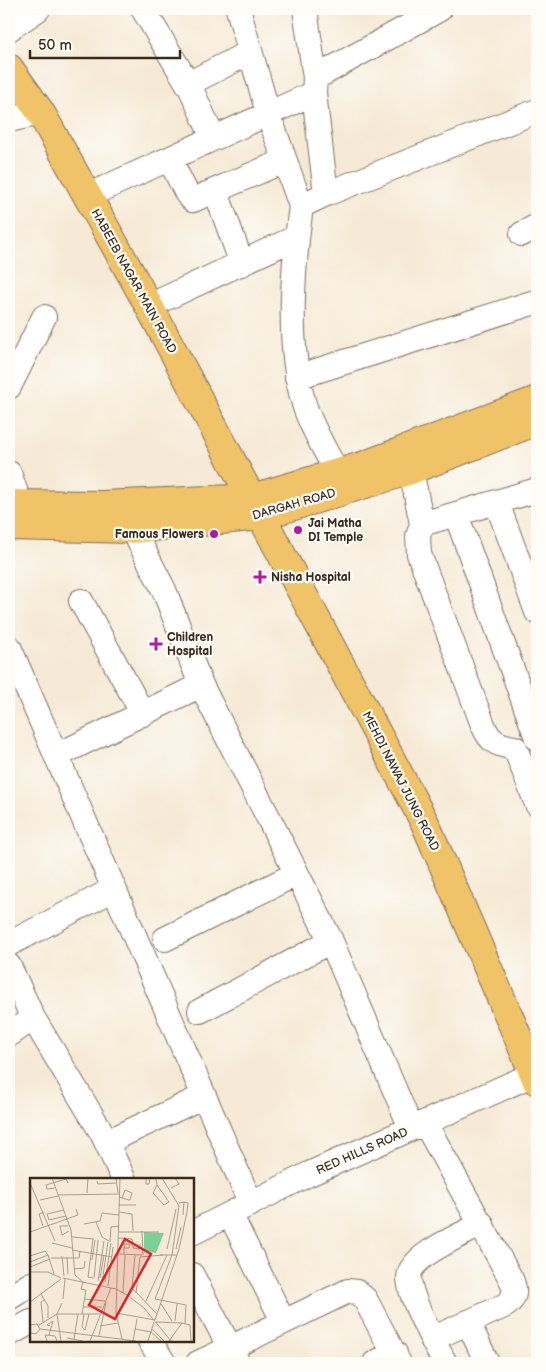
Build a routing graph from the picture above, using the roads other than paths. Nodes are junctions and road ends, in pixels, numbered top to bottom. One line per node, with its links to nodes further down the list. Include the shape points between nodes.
1 (38, 9): 6 (street)
2 (143, 9): 9 (street)
3 (238, 9): 7 (street)
4 (304, 9): 10 (street)
5 (440, 9): 10 (street)
6 (9, 29)
7 (250, 52): 9 (street); 13 (street)
8 (9, 68): 12 (main road, HABEEB NAGAR MAIN ROAD)
9 (188, 84): 15 (street)
10 (314, 85): 13 (street); 19 (street)
11 (537, 111): 19 (street)
12 (41, 113): 14 (street); 20 (main road, HABEEB NAGAR MAIN ROAD)
13 (268, 113): 15 (street); 17 (street)
14 (9, 120)
15 (213, 138): 16 (street)
16 (170, 160): 18 (street, via 193,200); 20 (street)
17 (284, 161): 18 (street); 21 (street)
18 (216, 192): 23 (street)
19 (326, 194): 21 (street)
20 (87, 196): 25 (main road, HABEEB NAGAR MAIN ROAD)
21 (301, 206): 22 (street)
22 (297, 237): 23 (street); 27 (street, via 293,331)
23 (242, 264): 25 (street)
24 (532, 303): 27 (street)
25 (149, 306): 37 (main road, HABEEB NAGAR MAIN ROAD)
26 (44, 318): 28 (street)
27 (298, 377): 33 (street, via 304,405)
28 (9, 387)
29 (537, 400): 33 (main road, DARGAH ROAD)
30 (537, 421): 31 (main road, DARGAH ROAD)
31 (411, 470): 37 (main road, DARGAH ROAD); 40 (street)
32 (9, 473): 38 (street)
33 (337, 473): 37 (main road, DARGAH ROAD)
34 (537, 490): 36 (street)
35 (120, 503): 37 (main road, DARGAH ROAD); 38 (main road, DARGAH ROAD); 41 (street)
36 (497, 503): 39 (street); 43 (street)
37 (256, 507): 41 (main road, DARGAH ROAD); 60 (main road, MEHDI NAWAJ JUNG ROAD, via 425,822)
38 (12, 511): 41 (main road, DARGAH ROAD)
39 (456, 514): 40 (street); 47 (street)
40 (422, 524): 48 (street, via 418,536 419,554 488,736 496,744)
41 (131, 529): 45 (street, via 164,590)
42 (81, 601): 46 (street)
43 (537, 612)
44 (9, 647): 49 (street)
45 (200, 685): 46 (street); 51 (street)
46 (143, 714): 49 (street)
47 (537, 738)
48 (526, 745): 50 (street)
49 (56, 756): 52 (street)
50 (537, 804)
51 (296, 874): 53 (street); 54 (street)
52 (114, 889): 55 (street); 62 (street)
53 (165, 939)
54 (330, 941): 57 (street); 63 (street)
55 (9, 944)
56 (9, 966): 58 (street)
57 (200, 1011)
58 (33, 1018): 59 (street); 64 (street)
59 (9, 1034)
60 (530, 1047): 61 (main road, MEHDI NAWAJ JUNG ROAD)
61 (536, 1077): 63 (street, RED HILLS ROAD)
62 (204, 1096): 64 (street); 66 (street)
63 (418, 1126): 66 (street, RED HILLS ROAD, via 308,1174); 67 (street)
64 (107, 1142): 65 (street)
65 (123, 1178)
66 (240, 1209): 68 (street, RED HILLS ROAD); 72 (street)
67 (482, 1224): 73 (street, via 515,1291 506,1305); 76 (street, via 423,1256 412,1267 410,1287)
68 (194, 1232)
69 (194, 1279): 78 (street)
70 (30, 1285): 71 (street)
71 (9, 1298)
72 (282, 1321): 78 (street); 79 (street, via 348,1291 357,1292 372,1310)
73 (468, 1322): 76 (street); 83 (street)
74 (30, 1323): 75 (street)
75 (9, 1334)
76 (432, 1339): 82 (street)
77 (151, 1342): 80 (street)
78 (234, 1355): 81 (street)
79 (390, 1360)
80 (164, 1363)
81 (198, 1363)
82 (445, 1363)
83 (487, 1363)

